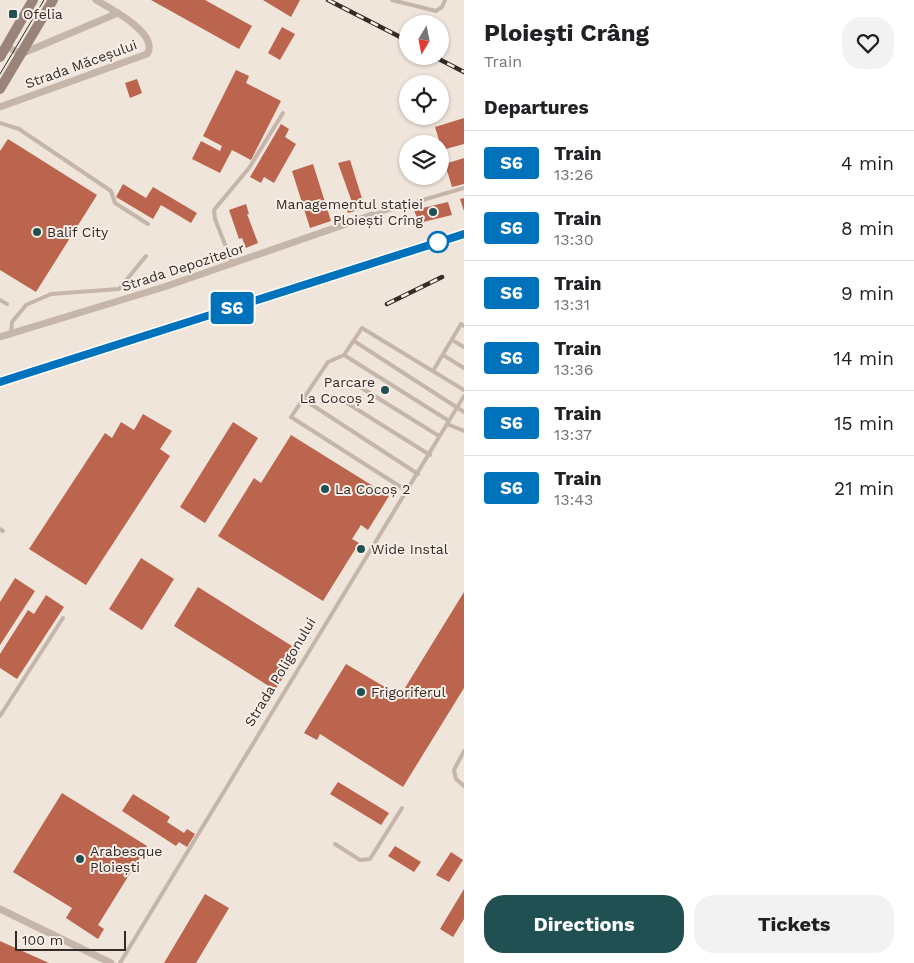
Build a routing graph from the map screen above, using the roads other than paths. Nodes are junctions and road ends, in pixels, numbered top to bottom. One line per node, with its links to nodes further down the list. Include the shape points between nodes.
1 (28, 0): 7 (main road)
2 (33, 0): 7 (main road)
3 (53, 0): 10 (main road)
4 (96, 0): 8 (street)
5 (392, 0): 6 (lane, via 436,11 442,8)
6 (445, 0)
7 (26, 12): 9 (main road)
8 (118, 13): 10 (street); 13 (street, Strada Măceșului, via 146,35 150,44 147,54)
9 (3, 44): 10 (street); 11 (main road)
10 (21, 54): 12 (main road)
11 (0, 57)
12 (0, 89)
13 (0, 108)
14 (282, 113): 20 (lane, via 249,168 214,210)
15 (0, 124): 18 (lane, via 18,129 111,191 115,204)
16 (464, 188): 17 (lane)
17 (372, 215): 20 (street, Strada Depozitelor)
18 (148, 224)
19 (146, 256): 24 (lane, via 118,289 51,294 26,304 12,322)
20 (233, 264): 24 (street, Strada Depozitelor)
21 (0, 300): 22 (lane)
22 (7, 304)
23 (464, 326): 26 (lane, via 461,324)
24 (11, 333): 25 (street, Strada Depozitelor)
25 (0, 337)
26 (452, 340): 28 (lane); 30 (lane)
27 (354, 341): 29 (lane); 32 (lane, via 362,328); 38 (lane)
28 (464, 347)
29 (344, 355): 37 (lane, via 328,362); 40 (lane)
30 (443, 355): 31 (lane); 32 (lane)
31 (464, 368)
32 (433, 371): 34 (lane)
33 (352, 382): 42 (lane)
34 (464, 390)
35 (464, 396): 38 (lane, Strada Poligonului)
36 (339, 398): 43 (lane)
37 (303, 399): 44 (lane); 45 (lane, via 291,417)
38 (457, 407): 39 (lane); 40 (lane, Strada Poligonului)
39 (464, 412)
40 (448, 422): 41 (lane); 42 (lane, Strada Poligonului)
41 (464, 431)
42 (439, 436): 43 (lane, Strada Poligonului)
43 (430, 455): 44 (lane, Strada Poligonului)
44 (418, 474): 45 (lane, Strada Poligonului)
45 (407, 491): 54 (lane, Strada Poligonului)
46 (63, 618): 47 (lane)
47 (0, 716)
48 (464, 751): 49 (lane, via 454,770 456,780)
49 (464, 786)
50 (402, 808): 51 (lane, via 370,859 360,860)
51 (335, 844)
52 (0, 909): 53 (street)
53 (111, 963)
54 (120, 963)

